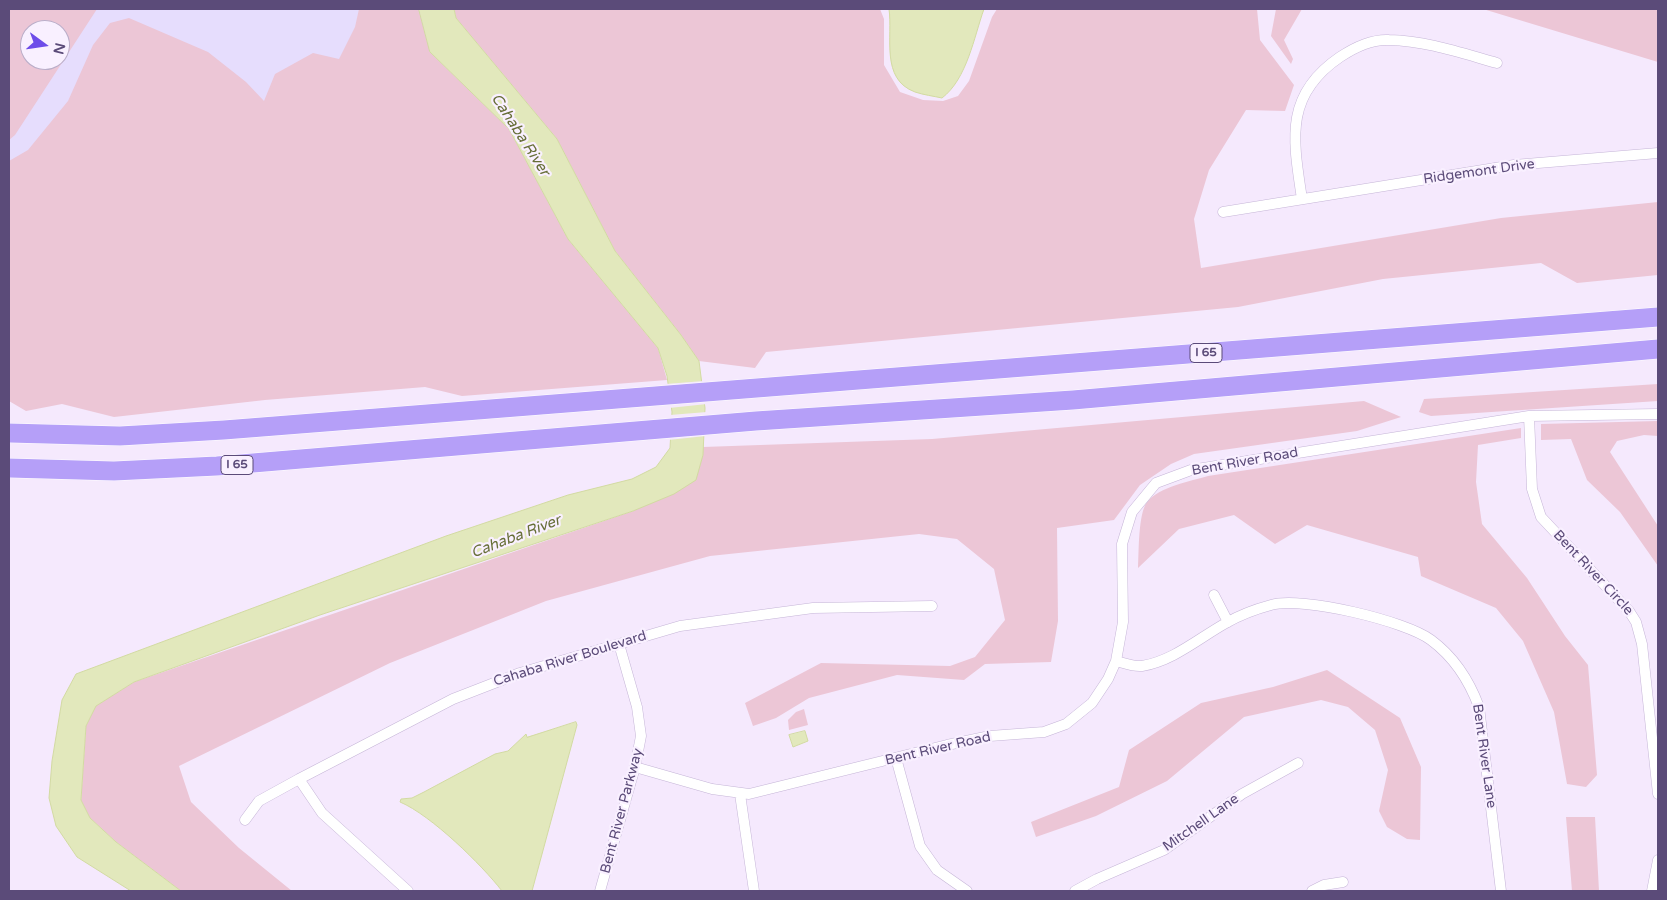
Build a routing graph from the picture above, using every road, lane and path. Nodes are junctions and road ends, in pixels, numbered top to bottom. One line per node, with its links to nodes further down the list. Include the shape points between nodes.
1 (1497, 63): 3 (street, via 1432,44 1388,39 1358,45 1327,66 1303,94 1295,125)
2 (1658, 153): 3 (street, Ridgemont Drive, via 1514,165)
3 (1302, 199): 4 (street, Ridgemont Drive)
4 (1223, 212)
5 (1658, 317): 9 (highway, I 65, via 157,435)
6 (1658, 349): 10 (highway, I 65, via 1073,400 756,421 169,469)
7 (1658, 414): 8 (street, Bent River Road)
8 (1529, 416): 15 (street, Bent River Road, via 1191,470 1156,483 1132,512 1124,534 1121,557 1123,622); 21 (street, Bent River Circle, via 1532,489 1542,517 1624,604 1636,622 1642,644)
9 (9, 433)
10 (9, 468)
11 (1214, 595): 13 (street)
12 (932, 606): 14 (street, Cahaba River Boulevard, via 792,610 680,626)
13 (1228, 622): 15 (street, Bent River Lane, via 1156,662 1136,666); 31 (street, Bent River Lane, via 1274,604 1306,602 1399,625 1439,646 1465,676 1479,707)
14 (619, 644): 18 (street, Bent River Parkway, via 641,726); 19 (street, Cahaba River Boulevard, via 474,689)
15 (1116, 661): 16 (street, Bent River Road, via 1092,703 1066,724 1044,732 990,736)
16 (896, 758): 20 (street, Bent River Road, via 784,787); 28 (street, via 920,846 937,870)
17 (1298, 762): 29 (street, Mitchell Lane, via 1234,799 1164,850 1097,878)
18 (635, 767): 20 (street, Bent River Road); 26 (street, Bent River Parkway)
19 (300, 780): 22 (street, Cahaba River Boulevard, via 260,801); 25 (street, via 322,813)
20 (740, 794): 27 (street)
21 (1658, 794)
22 (245, 820)
23 (1658, 860): 32 (street)
24 (1343, 882): 30 (street)
25 (408, 891)
26 (600, 891)
27 (754, 891)
28 (967, 891)
29 (1075, 891)
30 (1312, 891)
31 (1501, 891)
32 (1652, 891)

